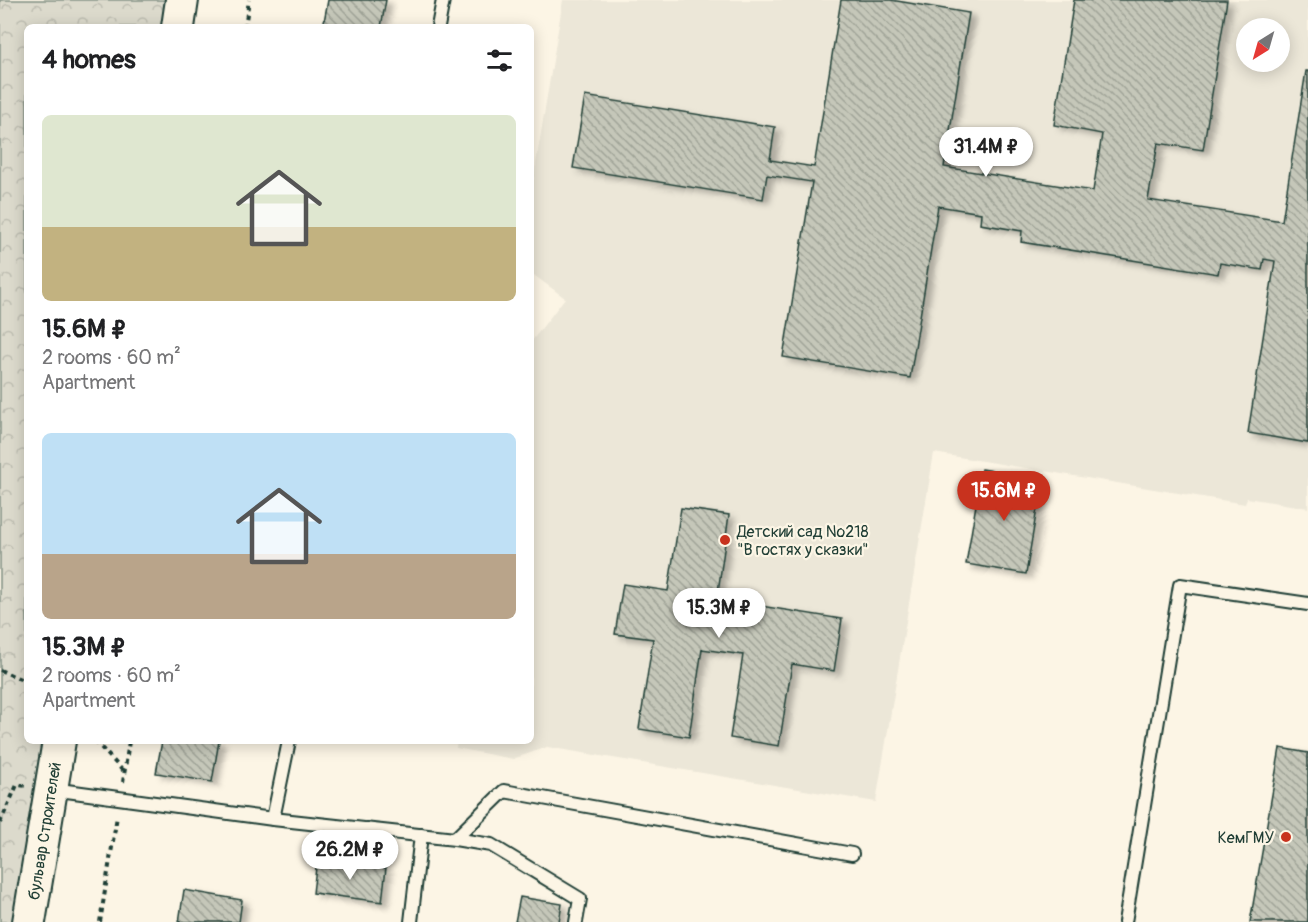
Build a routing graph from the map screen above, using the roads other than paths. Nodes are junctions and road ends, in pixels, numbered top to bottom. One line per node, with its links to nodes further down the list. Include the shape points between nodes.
1 (182, 0): 3 (street)
2 (443, 0): 4 (lane)
3 (178, 24)
4 (439, 24)
5 (1308, 604): 16 (lane, via 1180,585)
6 (58, 744): 8 (street, бульвар Строителей)
7 (289, 744): 9 (lane)
8 (51, 789): 9 (lane); 13 (street, бульвар Строителей)
9 (273, 819): 10 (lane)
10 (422, 835): 11 (lane); 14 (lane)
11 (455, 839): 12 (lane, via 504,791); 15 (lane, via 491,845 580,899)
12 (852, 854)
13 (29, 922)
14 (411, 922)
15 (576, 922)
16 (1125, 922)

